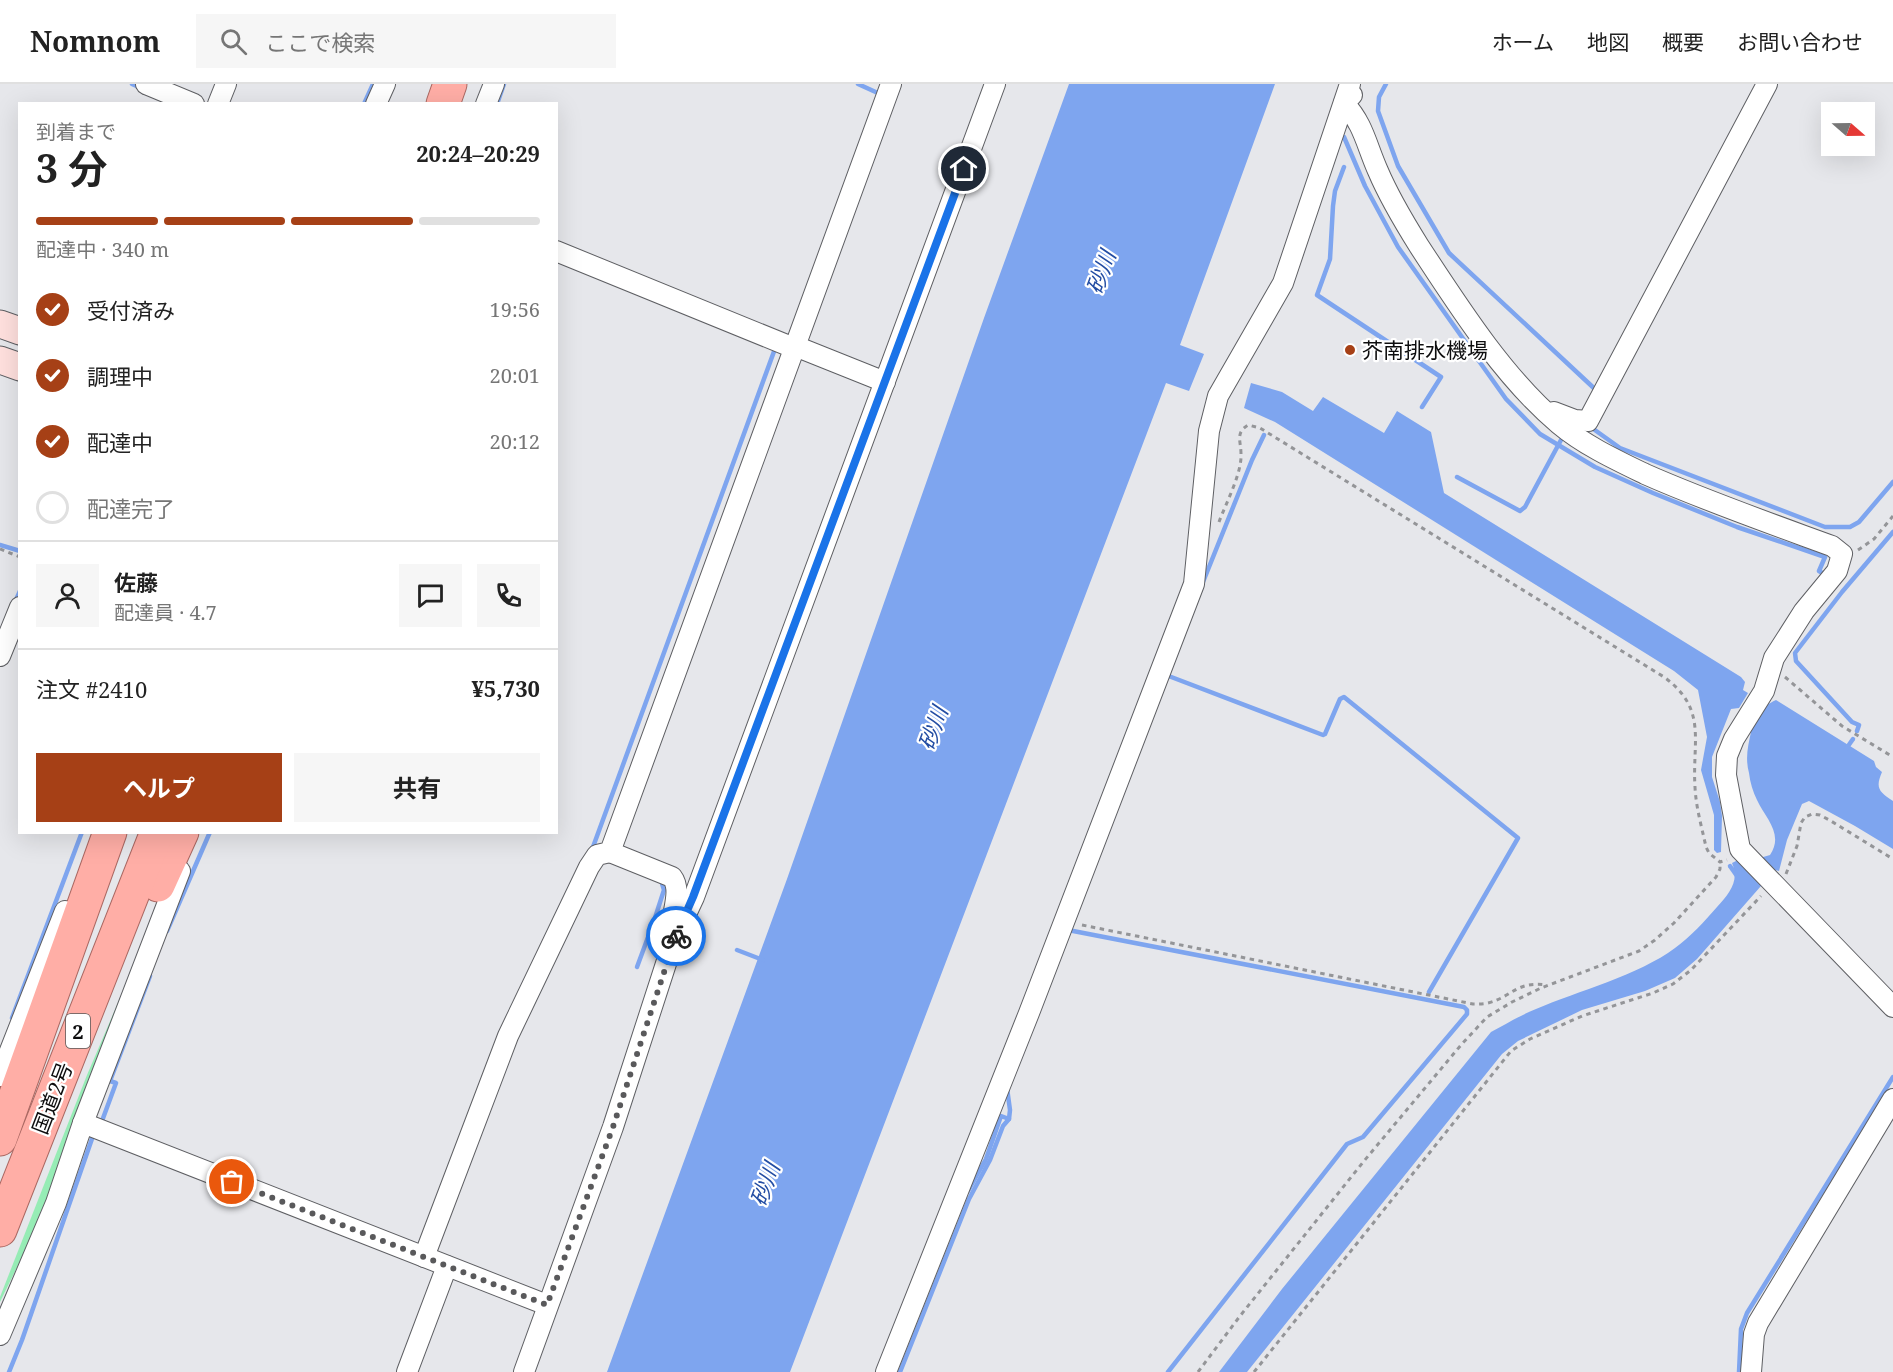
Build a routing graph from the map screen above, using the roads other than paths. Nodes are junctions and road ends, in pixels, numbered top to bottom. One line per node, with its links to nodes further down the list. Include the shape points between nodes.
1 (146, 84): 12 (street)
2 (226, 84): 13 (street)
3 (385, 84): 14 (street)
4 (428, 84): 15 (highway)
5 (450, 84): 16 (highway)
6 (494, 84): 17 (street)
7 (891, 84): 21 (street)
8 (996, 84): 24 (street)
9 (1361, 84): 11 (street)
10 (1767, 84): 25 (street, via 1588,421)
11 (1347, 93): 25 (street, via 1377,170 1420,247 1505,368); 50 (street, via 1283,283 1218,396 1209,431 1194,584)
12 (189, 102)
13 (219, 102)
14 (377, 102)
15 (422, 102)
16 (444, 102)
17 (487, 102)
18 (558, 252): 21 (street)
19 (0, 324): 20 (main road)
20 (18, 330)
21 (792, 346): 24 (street); 34 (street)
22 (0, 360): 23 (main road)
23 (18, 366)
24 (885, 382): 35 (street)
25 (1539, 406): 36 (street, via 1561,426 1620,462 1674,487 1832,546 1842,554 1836,571 1774,658 1764,691 1734,739 1726,775 1745,854)
26 (18, 612): 27 (street)
27 (0, 656)
28 (93, 834): 38 (street)
29 (109, 834): 41 (highway)
30 (132, 834): 42 (highway, 国道2号 / 2)
31 (155, 834): 37 (highway, 国道2号 / 2)
32 (181, 834): 37 (highway, via 101,1014)
33 (195, 834): 40 (street)
34 (610, 852): 35 (street, via 672,877 677,888 671,923); 44 (street, via 597,855 589,867 508,1036)
35 (673, 942): 46 (street, via 613,1127)
36 (1893, 1007)
37 (66, 1061): 43 (highway, 国道2号 / 2)
38 (0, 1076)
39 (1893, 1099): 51 (street, via 1758,1323)
40 (83, 1123): 44 (street); 47 (street, via 56,1203)
41 (0, 1139)
42 (0, 1172)
43 (0, 1230)
44 (426, 1253): 45 (street)
45 (451, 1267): 46 (street); 48 (street)
46 (547, 1305): 49 (street)
47 (0, 1335)
48 (407, 1372)
49 (524, 1372)
50 (886, 1372)
51 (1751, 1372)

